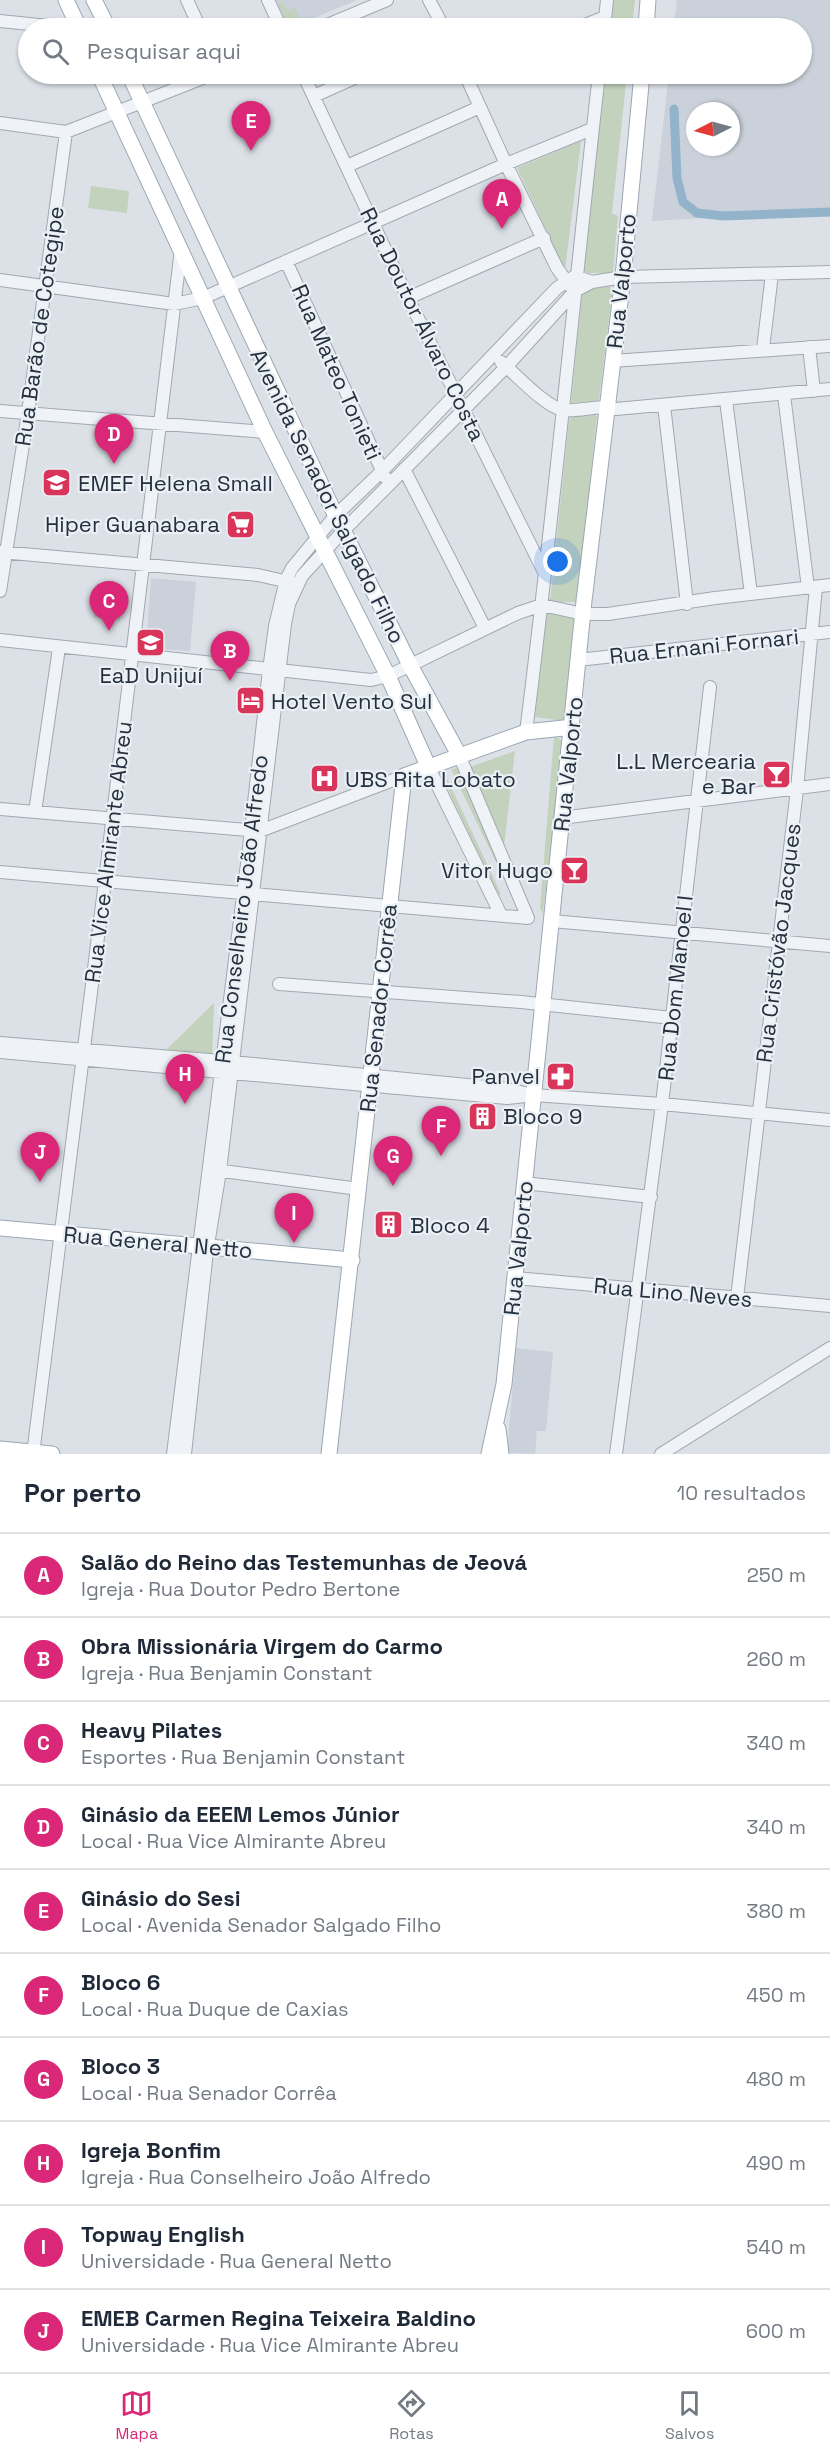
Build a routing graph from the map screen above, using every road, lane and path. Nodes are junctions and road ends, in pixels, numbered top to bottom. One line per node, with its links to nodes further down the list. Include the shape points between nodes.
1 (66, 0): 9 (main road)
2 (94, 0): 10 (main road)
3 (187, 0): 11 (street)
4 (268, 0): 12 (street)
5 (387, 0): 13 (street)
6 (429, 0): 14 (street)
7 (607, 0): 15 (street)
8 (648, 0): 16 (main road)
9 (74, 18)
10 (103, 18)
11 (195, 18)
12 (276, 18)
13 (344, 18)
14 (439, 18)
15 (605, 18)
16 (647, 18)
17 (0, 21): 18 (street)
18 (18, 23)
19 (104, 84): 30 (main road, Avenida Senador Salgado Filho)
20 (134, 84): 28 (main road, Avenida Senador Salgado Filho)
21 (187, 84): 28 (street)
22 (308, 84): 27 (street, Rua Doutor Álvaro Costa)
23 (341, 84): 27 (street)
24 (470, 84): 29 (street)
25 (598, 84): 32 (street, Rua Valporto)
26 (641, 84): 42 (main road, Rua Valporto)
27 (314, 96): 35 (street, Rua Doutor Álvaro Costa)
28 (143, 101): 30 (street); 47 (main road, Avenida Senador Salgado Filho)
29 (480, 106): 34 (street); 35 (street)
30 (117, 113): 33 (street); 38 (main road, Avenida Senador Salgado Filho)
31 (0, 123): 33 (street)
32 (592, 129): 34 (street); 43 (street, Rua Valporto)
33 (66, 132): 46 (street, Rua Barão de Cotegipe)
34 (506, 164): 36 (street); 37 (street)
35 (347, 166): 36 (street, Rua Doutor Álvaro Costa)
36 (374, 223): 39 (street); 50 (street, Rua Doutor Álvaro Costa)
37 (544, 238): 43 (street); 50 (street)
38 (181, 249): 49 (main road, Avenida Senador Salgado Filho); 51 (street, Rua Vice Almirante Abreu)
39 (286, 261): 47 (street); 72 (street, Rua Mateo Tonieti)
40 (830, 272): 41 (street)
41 (772, 274): 42 (street); 54 (street)
42 (623, 277): 45 (street); 56 (main road, Rua Valporto)
43 (570, 279): 45 (street); 48 (street); 55 (street)
44 (0, 280): 46 (street)
45 (592, 282): 48 (street)
46 (44, 285): 51 (street); 68 (street, Rua Barão de Cotegipe)
47 (227, 286): 49 (street); 74 (main road, Avenida Senador Salgado Filho)
48 (575, 291): 57 (street); 66 (street, Rua Valporto)
49 (204, 298): 51 (street); 70 (main road, Avenida Senador Salgado Filho)
50 (408, 298): 60 (street, Rua Doutor Álvaro Costa)
51 (174, 304): 69 (street, Rua Vice Almirante Abreu)
52 (830, 346): 53 (street)
53 (809, 347): 54 (street); 59 (street)
54 (763, 349): 56 (street)
55 (493, 355): 57 (street); 60 (street)
56 (612, 361): 64 (main road, Rua Valporto)
57 (507, 366): 65 (street); 66 (street)
58 (830, 390): 59 (street)
59 (814, 391): 61 (street)
60 (454, 394): 65 (street, Rua Doutor Álvaro Costa); 72 (street)
61 (784, 395): 62 (street); 82 (street, Rua Cristóvão Jacques)
62 (726, 400): 63 (street); 84 (street)
63 (664, 405): 64 (street, via 616,409); 85 (street)
64 (606, 406): 66 (street); 87 (main road, Rua Valporto)
65 (465, 410): 71 (street); 79 (street, Rua Doutor Álvaro Costa)
66 (563, 410): 79 (street, Rua Valporto)
67 (0, 411): 68 (street)
68 (27, 413): 69 (street); 77 (street, Rua Barão de Cotegipe)
69 (160, 424): 70 (street); 78 (street, Rua Vice Almirante Abreu)
70 (265, 432): 76 (main road, Avenida Senador Salgado Filho)
71 (404, 469): 73 (street); 88 (street)
72 (382, 471): 73 (street, Rua Mateo Tonieti); 74 (street)
73 (389, 483): 75 (street)
74 (335, 516): 75 (main road, Avenida Senador Salgado Filho); 76 (street)
75 (344, 530): 76 (street); 95 (main road, Avenida Senador Salgado Filho)
76 (322, 543): 80 (street, Rua Conselheiro João Alfredo, via 292,568); 97 (main road, Avenida Senador Salgado Filho)
77 (2, 553): 78 (street); 83 (street, Rua Barão de Cotegipe)
78 (142, 567): 80 (street); 93 (street, Rua Vice Almirante Abreu)
79 (545, 574): 86 (street, Rua Valporto)
80 (291, 582): 96 (street, Rua Conselheiro João Alfredo)
81 (830, 585): 82 (street)
82 (812, 588): 84 (street); 90 (street, Rua Cristóvão Jacques)
83 (0, 591)
84 (751, 594): 85 (street)
85 (687, 604): 87 (street)
86 (542, 605): 87 (street); 88 (street); 100 (street, Rua Valporto)
87 (583, 614): 94 (main road, Rua Valporto)
88 (485, 628): 95 (street)
89 (830, 632): 90 (street, Rua Ernani Fornari)
90 (812, 635): 94 (street, Rua Ernani Fornari); 105 (street, Rua Cristóvão Jacques)
91 (0, 640): 92 (street)
92 (59, 648): 93 (street); 108 (street)
93 (132, 656): 96 (street); 110 (street, Rua Vice Almirante Abreu)
94 (578, 660): 99 (main road, Rua Valporto)
95 (410, 665): 97 (street); 101 (main road, Avenida Senador Salgado Filho)
96 (274, 671): 97 (street, via 357,680); 111 (street, Rua Conselheiro João Alfredo)
97 (388, 676): 102 (main road, Avenida Senador Salgado Filho)
98 (710, 687): 106 (street, Rua Dom Manoel I)
99 (573, 727): 100 (main road); 109 (main road, Rua Valporto)
100 (526, 732): 101 (main road)
101 (459, 755): 102 (main road); 116 (street, Avenida Senador Salgado Filho, via 528,918)
102 (428, 766): 103 (main road); 116 (street, Avenida Senador Salgado Filho)
103 (404, 776): 111 (street); 115 (main road, Rua Senador Corrêa)
104 (830, 784): 105 (street)
105 (797, 789): 106 (street); 119 (street, Rua Cristóvão Jacques)
106 (696, 802): 109 (street); 118 (street, Rua Dom Manoel I)
107 (0, 808): 108 (street)
108 (35, 812): 110 (street)
109 (561, 818): 117 (main road, Rua Valporto)
110 (112, 819): 111 (street); 113 (street, Rua Vice Almirante Abreu)
111 (255, 831): 114 (street, Rua Conselheiro João Alfredo)
112 (0, 872): 113 (street)
113 (105, 881): 114 (street); 128 (street, Rua Vice Almirante Abreu)
114 (248, 893): 115 (street); 129 (street, Rua Conselheiro João Alfredo)
115 (388, 904): 116 (street); 122 (main road, Rua Senador Corrêa)
116 (501, 915)
117 (552, 921): 118 (street); 123 (main road, Rua Valporto)
118 (682, 933): 119 (street); 124 (street, Rua Dom Manoel I)
119 (778, 941): 120 (street); 133 (street, Rua Cristóvão Jacques)
120 (830, 946)
121 (279, 984): 122 (street)
122 (380, 991): 123 (street); 130 (main road, Rua Senador Corrêa)
123 (543, 1004): 124 (street); 131 (main road, Rua Valporto)
124 (672, 1018): 132 (street, Rua Dom Manoel I)
125 (0, 1043): 127 (street)
126 (0, 1052): 127 (street)
127 (52, 1052): 128 (street)
128 (84, 1054): 129 (street); 140 (street, Rua Vice Almirante Abreu)
129 (227, 1067): 130 (street); 135 (street, Rua Conselheiro João Alfredo)
130 (371, 1081): 131 (street, via 508,1089); 137 (main road, Rua Senador Corrêa)
131 (533, 1095): 132 (street); 136 (main road, Rua Valporto)
132 (662, 1104): 133 (street); 138 (street, Rua Dom Manoel I)
133 (758, 1113): 134 (street); 145 (street, Rua Cristóvão Jacques)
134 (830, 1120)
135 (215, 1170): 137 (street); 141 (street, Rua Conselheiro João Alfredo)
136 (524, 1184): 138 (street); 143 (main road, Rua Valporto)
137 (359, 1189): 142 (main road, Rua Senador Corrêa)
138 (651, 1197): 144 (street, Rua Dom Manoel I)
139 (0, 1228): 140 (main road, Rua General Netto)
140 (61, 1233): 141 (main road, Rua General Netto); 151 (street, Rua Vice Almirante Abreu)
141 (203, 1246): 142 (main road, Rua General Netto); 148 (street, Rua Conselheiro João Alfredo)
142 (352, 1260): 155 (main road, Rua Senador Corrêa)
143 (515, 1278): 144 (street, Rua Lino Neves); 149 (main road, Rua Valporto)
144 (638, 1289): 145 (street, Rua Lino Neves); 158 (street, Rua Dom Manoel I)
145 (736, 1298): 146 (street, Rua Lino Neves)
146 (830, 1306)
147 (830, 1348): 159 (street)
148 (191, 1353): 153 (street, Rua Conselheiro João Alfredo); 154 (street, Rua Conselheiro João Alfredo)
149 (497, 1420): 156 (main road, Rua Valporto); 157 (main road)
150 (0, 1449): 151 (main road)
151 (33, 1453): 152 (main road)
152 (52, 1454)
153 (173, 1454)
154 (185, 1454)
155 (329, 1454)
156 (489, 1454)
157 (501, 1454)
158 (616, 1454)
159 (661, 1454)

